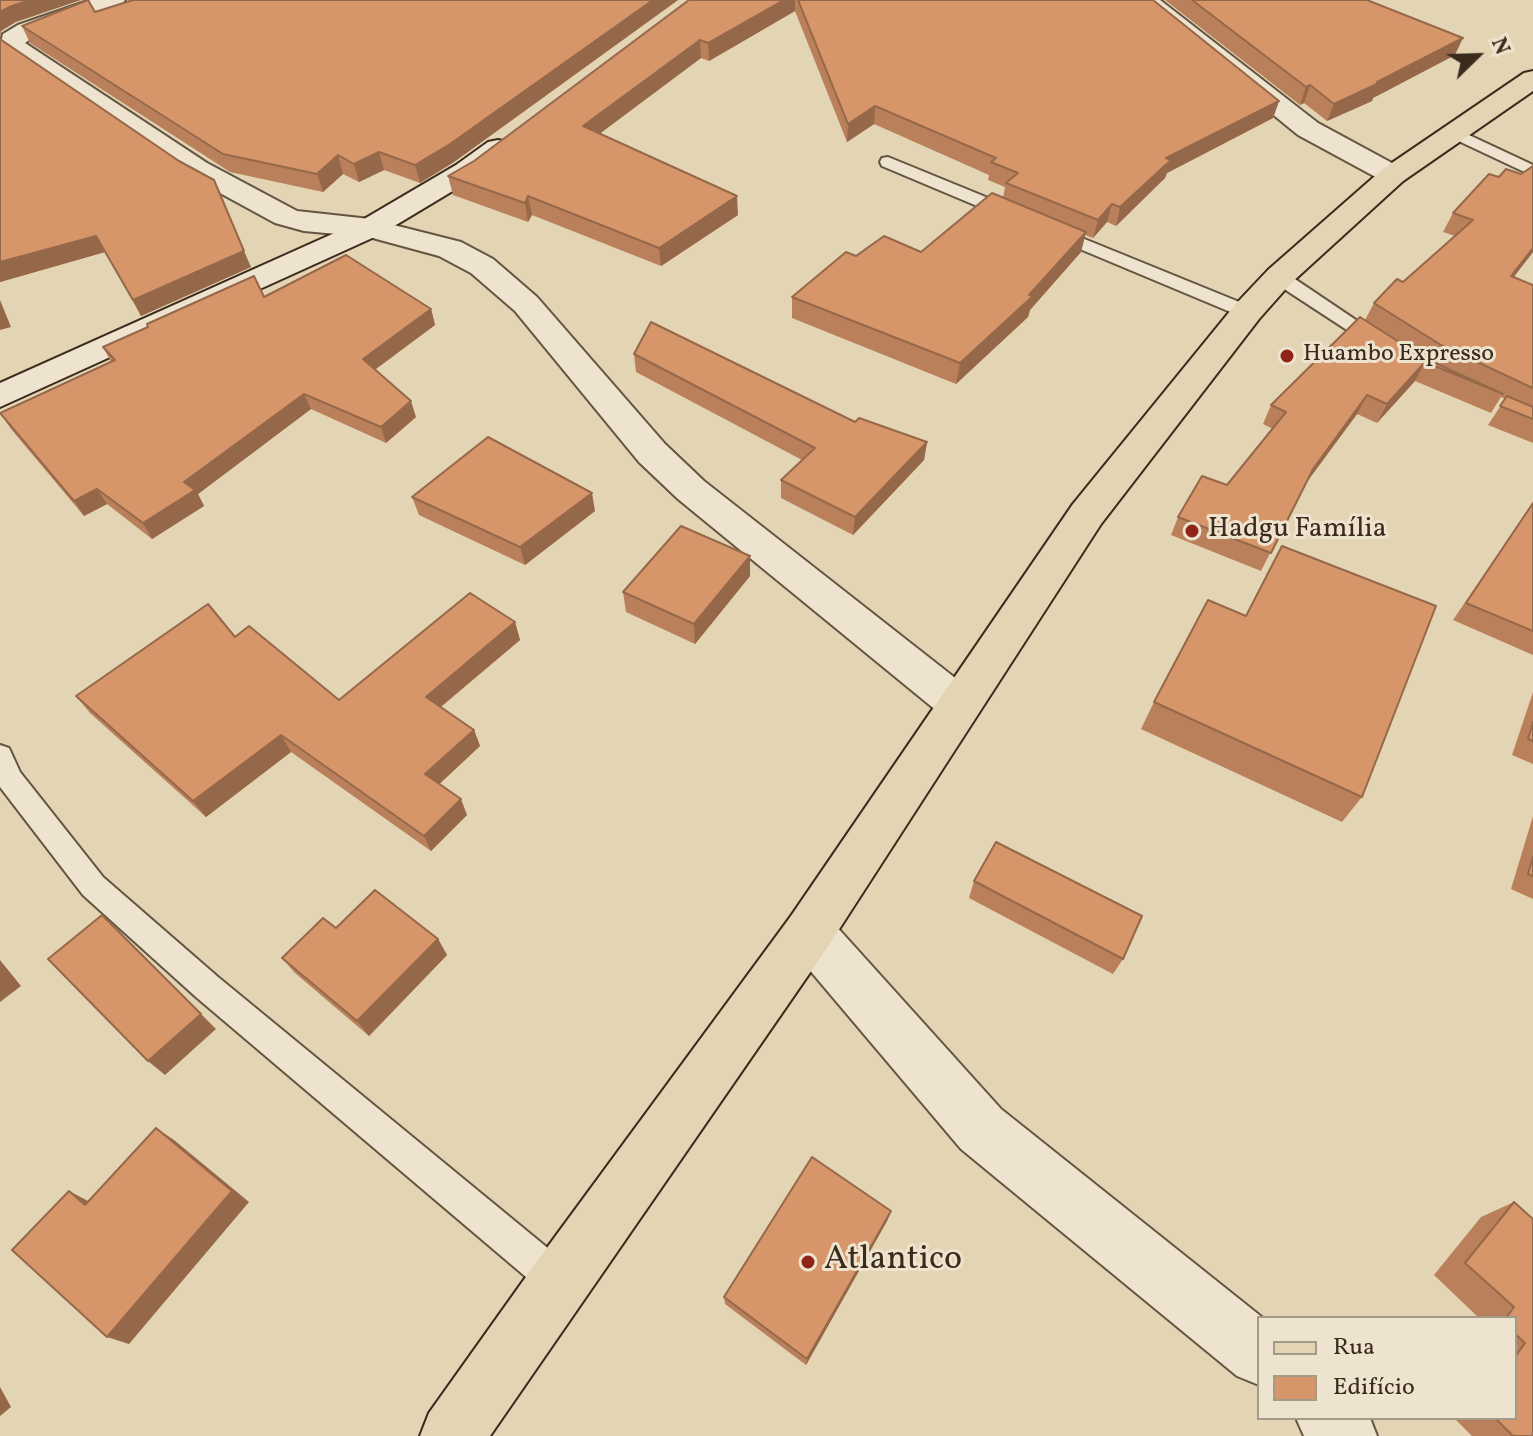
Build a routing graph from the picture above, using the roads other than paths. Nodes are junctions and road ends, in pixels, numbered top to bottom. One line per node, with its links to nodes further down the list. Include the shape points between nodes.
1 (113, 0): 3 (street, via 27,30)
2 (1145, 0): 9 (street, via 1308,129)
3 (6, 43): 10 (street, via 197,169 286,217)
4 (1533, 79): 6 (main road)
5 (517, 133): 10 (street, via 466,171)
6 (1454, 133): 8 (lane); 9 (main road)
7 (888, 162): 12 (lane)
8 (1533, 171)
9 (1393, 175): 11 (main road)
10 (370, 228): 14 (street); 15 (street, via 450,249 482,266 526,304 652,453 691,490)
11 (1279, 277): 12 (main road); 13 (lane)
12 (1247, 312): 15 (main road, via 1087,514)
13 (1396, 353)
14 (0, 396)
15 (958, 704): 17 (main road)
16 (0, 756): 18 (lane, via 10,779 93,886)
17 (809, 932): 18 (main road); 19 (street, via 981,1129)
18 (559, 1281): 21 (main road)
19 (1257, 1352)
20 (1330, 1420): 22 (street)
21 (452, 1436)
22 (1345, 1436)

